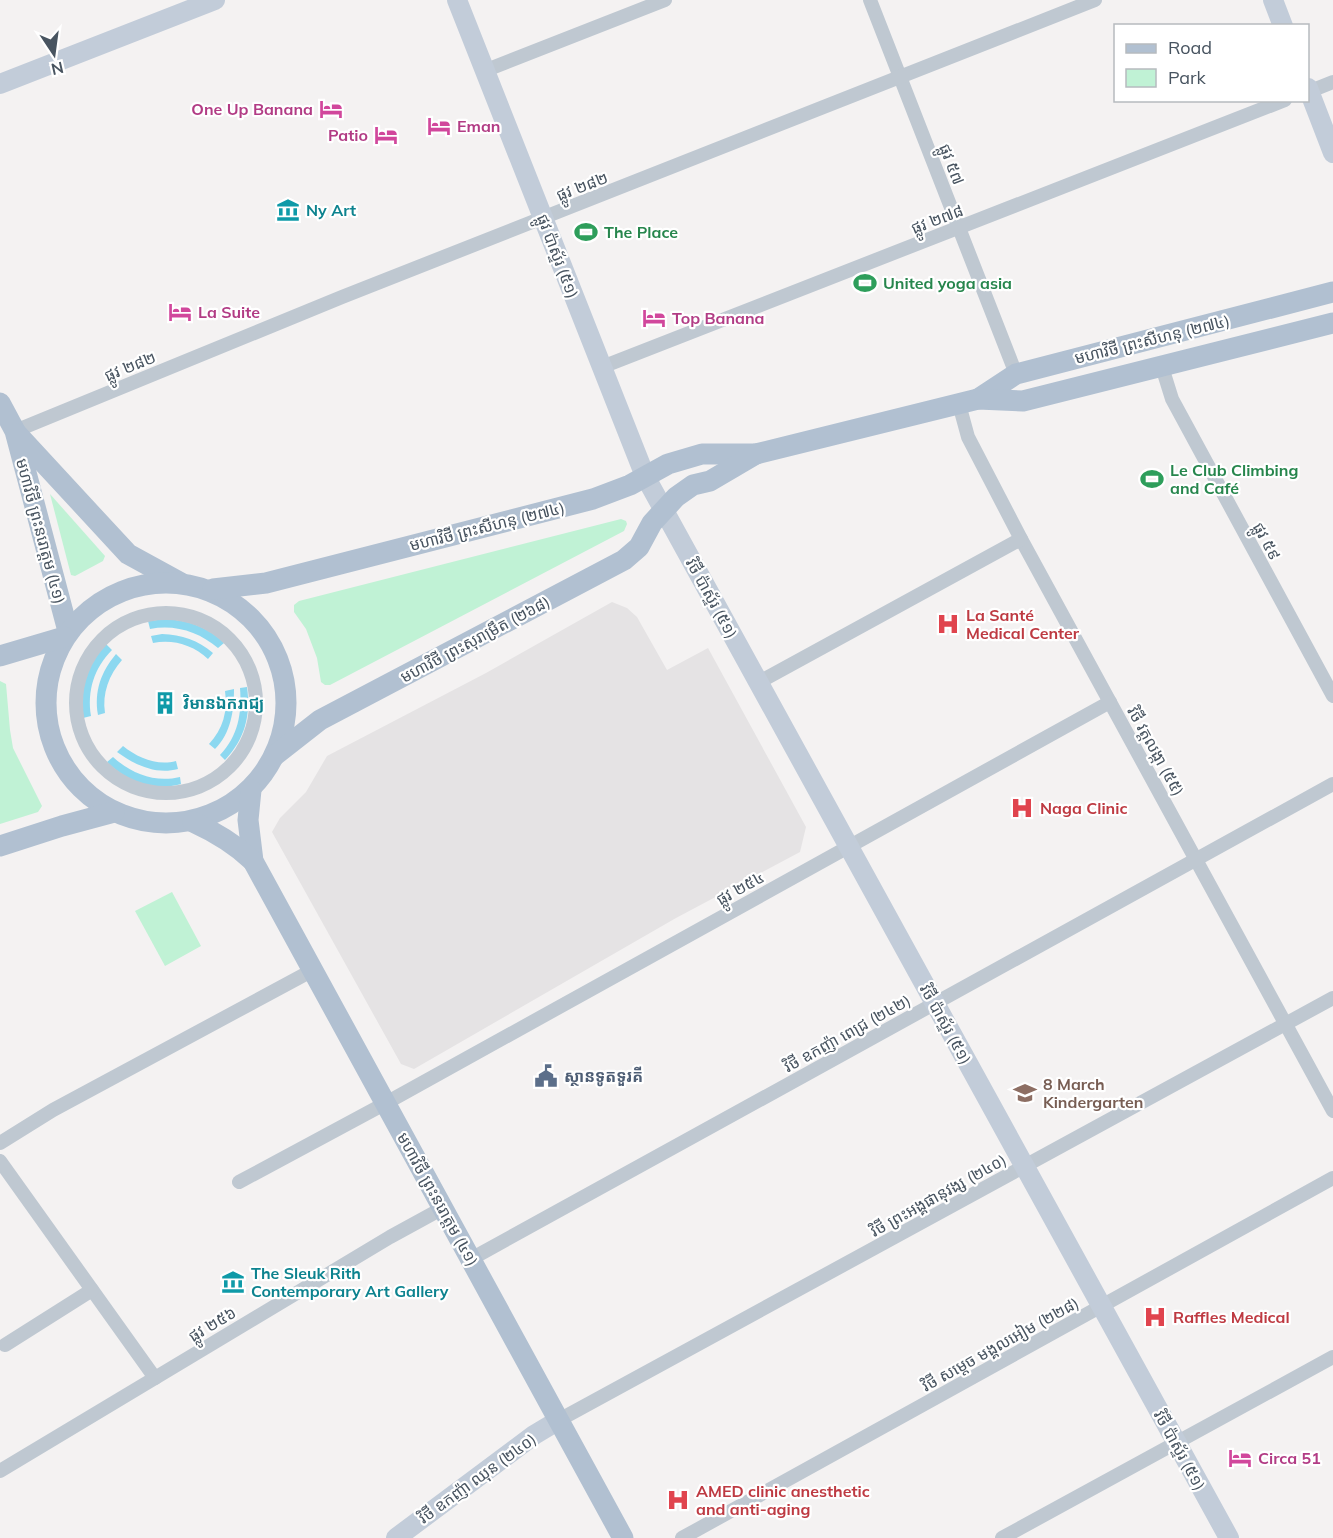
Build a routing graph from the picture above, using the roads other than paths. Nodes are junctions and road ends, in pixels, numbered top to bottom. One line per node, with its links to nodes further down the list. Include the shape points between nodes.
1 (215, 0): 11 (street)
2 (457, 0): 8 (street, ផ្លូវ ប៉ាស្ទ័រ (៥១))
3 (665, 0): 8 (street)
4 (870, 0): 9 (street, ផ្លូវ ៥៧)
5 (1095, 0): 9 (street, ផ្លូវ ២៨២)
6 (1273, 0): 7 (street)
7 (1282, 24)
8 (484, 70): 16 (street, ផ្លូវ ប៉ាស្ទ័រ (៥១))
9 (900, 78): 16 (street, ផ្លូវ ២៨២); 17 (street, ផ្លូវ ៥៧)
10 (1333, 82): 12 (street)
11 (0, 84)
12 (1309, 90)
13 (1309, 93): 15 (street)
14 (1280, 102): 17 (street, ផ្លូវ ២៧៨)
15 (1333, 153)
16 (544, 218): 20 (street, ផ្លូវ ប៉ាស្ទ័រ (៥១)); 25 (street, ផ្លូវ ២៨២)
17 (959, 228): 20 (street, ផ្លូវ ២៧៨); 22 (street, ផ្លូវ ៥៧)
18 (1333, 292): 22 (main road, មហាវិថី ព្រះសីហនុ (២៧៤))
19 (1333, 323): 21 (main road, មហាវិថី ព្រះសីហនុ (២៧៤))
20 (602, 367): 27 (street, ផ្លូវ ប៉ាស្ទ័រ (៥១))
21 (1162, 367): 23 (main road, មហាវិថី ព្រះសីហនុ (២៧៤), via 1023,400); 35 (street, ផ្លូវ ៥៩, via 1172,399)
22 (1016, 374): 23 (main road, មហាវិថី ព្រះសីហនុ (២៧៤))
23 (969, 401): 26 (main road, មហាវិថី ព្រះសីហនុ (២៧៤)); 29 (street, វិថី វត្តលង្កា (៥៥), via 968,437)
24 (0, 403): 25 (main road, មហាវិថី ព្រះនរោត្តម (៤១))
25 (15, 431): 30 (main road, មហាវិថី ព្រះនរោត្តម (៤១), via 128,554); 32 (main road, មហាវិថី ព្រះនរោត្តម (៤១))
26 (756, 454): 27 (main road, មហាវិថី ព្រះសីហនុ (២៧៤), via 702,454); 28 (main road, មហាវិថី ព្រះសីហនុ (២៧៤), via 710,482 693,485)
27 (645, 476): 28 (street, ផ្លូវ ប៉ាស្ទ័រ (៥១)); 31 (main road, មហាវិថី ព្រះសីហនុ (២៧៤), via 593,499 266,583)
28 (663, 510): 34 (street, វិថី ប៉ាស្ទ័រ (៥១)); 38 (main road, មហាវិថី ព្រះសុរាម្រឹត (២៦៨), via 639,547 624,560 320,720)
29 (1021, 538): 34 (street); 36 (street, វិថី វត្តលង្កា (៥៥))
30 (183, 584): 31 (main road); 32 (main road, via 135,587 105,599)
31 (213, 589): 38 (main road, via 247,614 280,663 286,693 284,723)
32 (66, 634): 33 (main road); 41 (main road, via 54,655 45,719 66,770 88,794)
33 (0, 656)
34 (759, 682): 44 (street, វិថី ប៉ាស្ទ័រ (៥១))
35 (1333, 696)
36 (1110, 702): 44 (street, ផ្លូវ ២៥៤); 45 (street, វិថី វត្តលង្កា (៥៥))
37 (252, 731): 37 (street, via 243,751 218,778 192,789 149,792 109,774 85,744 75,697 80,676 89,656 122,624 162,613 204,621 238,648 249,667 256,688)
38 (274, 756): 40 (main road)
39 (1333, 784): 45 (street, វិថី ឧកញ៉ា ពេជ្រ (២៤២))
40 (251, 790): 42 (main road, via 224,810); 46 (main road, មហាវិថី ព្រះនរោត្តម (៤១), via 248,820)
41 (114, 812): 42 (main road, via 152,823); 43 (main road)
42 (193, 822): 46 (main road, មហាវិថី ព្រះនរោត្តម (៤១), via 218,833)
43 (0, 846)
44 (849, 847): 49 (street, វិថី ប៉ាស្ទ័រ (៥១)); 51 (street, ផ្លូវ ២៥៤)
45 (1196, 860): 49 (street, វិថី ឧកញ៉ា ពេជ្រ (២៤២)); 50 (street, វិថី វត្តលង្កា (៥៥))
46 (253, 861): 47 (main road, មហាវិថី ព្រះនរោត្តម (៤១))
47 (313, 970): 51 (main road, មហាវិថី ព្រះនរោត្តម (៤១)); 53 (street, via 53,1110)
48 (1333, 998): 50 (street, វិថី ព្រះអង្គផានុវង្ស (២៤០))
49 (935, 1003): 55 (street, វិថី ប៉ាស្ទ័រ (៥១)); 59 (street, វិថី ឧកញ៉ា ពេជ្រ (២៤២))
50 (1286, 1024): 52 (street, វិថី វត្តលង្កា (៥៥)); 55 (street, វិថី ព្រះអង្គផានុវង្ស (២៤០))
51 (386, 1103): 57 (street, ផ្លូវ ២៥៤); 58 (main road, មហាវិថី ព្រះនរោត្តម (៤១))
52 (1333, 1110)
53 (0, 1143)
54 (0, 1161): 60 (street)
55 (1025, 1166): 61 (street, វិថី ប៉ាស្ទ័រ (៥១)); 65 (street, វិថី ព្រះអង្គផានុវង្ស (២៤០))
56 (1333, 1178): 61 (street, វិថី សម្តេច មង្គលអៀម (២២៨))
57 (239, 1182)
58 (443, 1208): 59 (main road, មហាវិថី ព្រះនរោត្តម (៤១)); 64 (street, ផ្លូវ ២៥៦)
59 (471, 1259): 65 (main road, មហាវិថី ព្រះនរោត្តម (៤១))
60 (92, 1290): 62 (street); 64 (street)
61 (1101, 1306): 66 (street, វិថី ប៉ាស្ទ័រ (៥១)); 70 (street, វិថី សម្តេច មង្គលអៀម (២២៨))
62 (5, 1345)
63 (1333, 1357): 66 (street)
64 (155, 1378): 67 (street, ផ្លូវ ២៥៦)
65 (559, 1420): 68 (street, វិថី ឧកញ៉ា ឈុន (២៤០)); 69 (main road, មហាវិថី ព្រះនរោត្តម (៤១))
66 (1176, 1443): 71 (street); 72 (street, វិថី ប៉ាស្ទ័រ (៥១))
67 (0, 1471)
68 (396, 1538)
69 (623, 1538)
70 (682, 1538)
71 (1002, 1538)
72 (1228, 1538)

